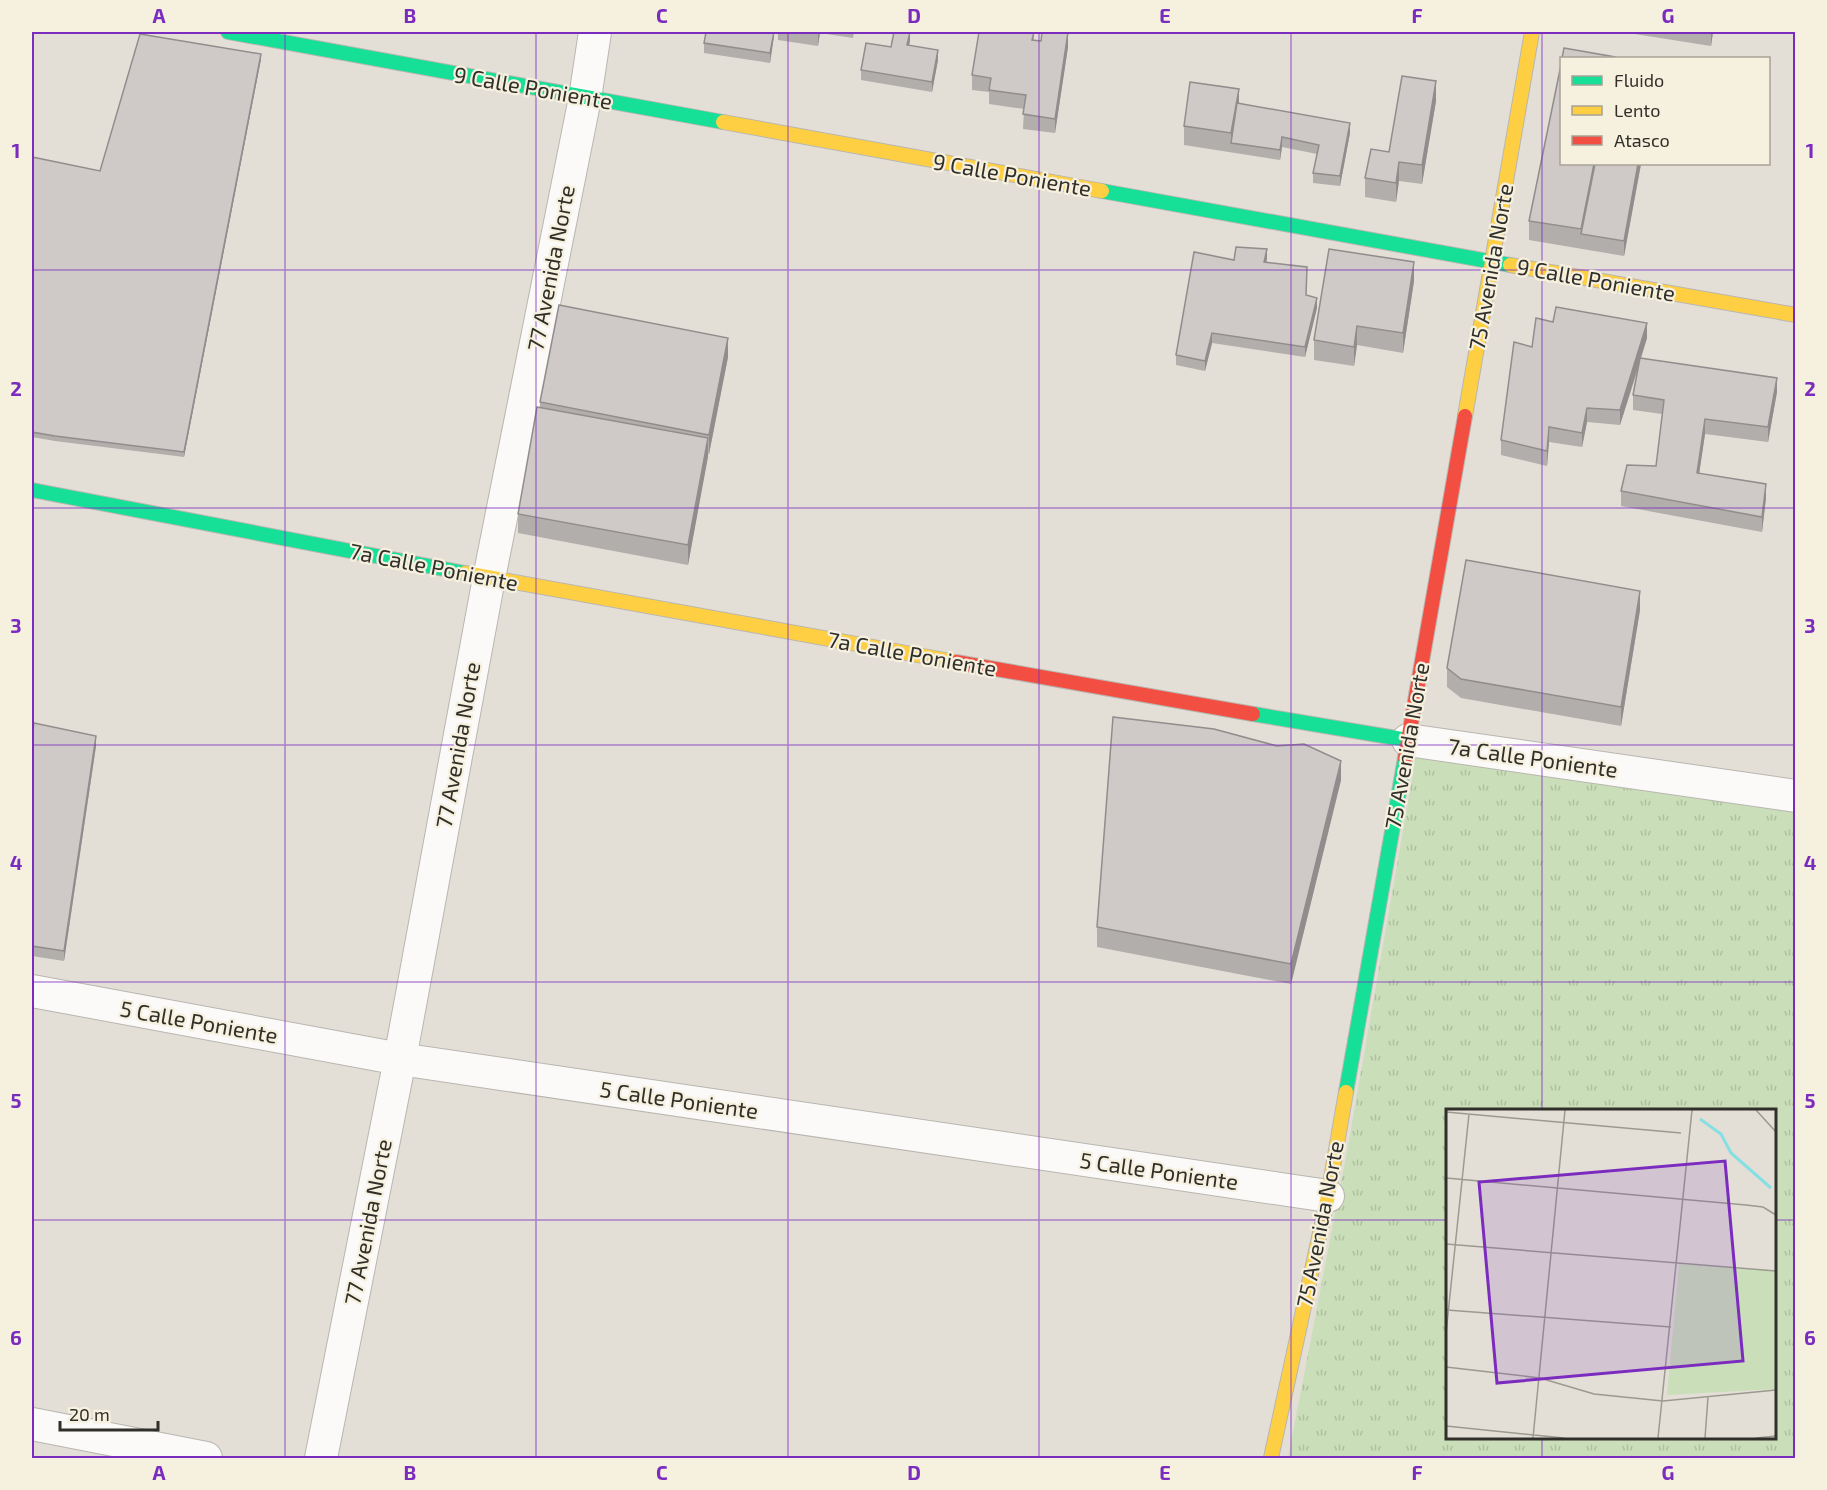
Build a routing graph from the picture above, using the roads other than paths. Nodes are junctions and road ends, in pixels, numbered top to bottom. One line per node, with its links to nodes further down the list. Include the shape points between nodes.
1 (228, 32): 4 (street, 9 Calle Poniente)
2 (595, 32): 4 (street, 77 Avenida Norte)
3 (1532, 32): 5 (street, 75 Avenida Norte)
4 (585, 98): 5 (street, 9 Calle Poniente); 8 (street, 77 Avenida Norte)
5 (1491, 262): 6 (street, 9 Calle Poniente); 9 (street, 75 Avenida Norte)
6 (1796, 315)
7 (32, 490): 8 (street, 7a Calle Poniente)
8 (489, 578): 9 (street, 7a Calle Poniente); 12 (street, 77 Avenida Norte)
9 (1408, 740): 10 (street, 7a Calle Poniente); 13 (street, 75 Avenida Norte)
10 (1796, 796)
11 (32, 991): 12 (street, 5 Calle Poniente)
12 (400, 1059): 13 (street, 5 Calle Poniente); 16 (street, 77 Avenida Norte)
13 (1328, 1196): 17 (street, 75 Avenida Norte)
14 (32, 1424): 15 (street)
15 (206, 1458)
16 (321, 1458)
17 (1271, 1458)

